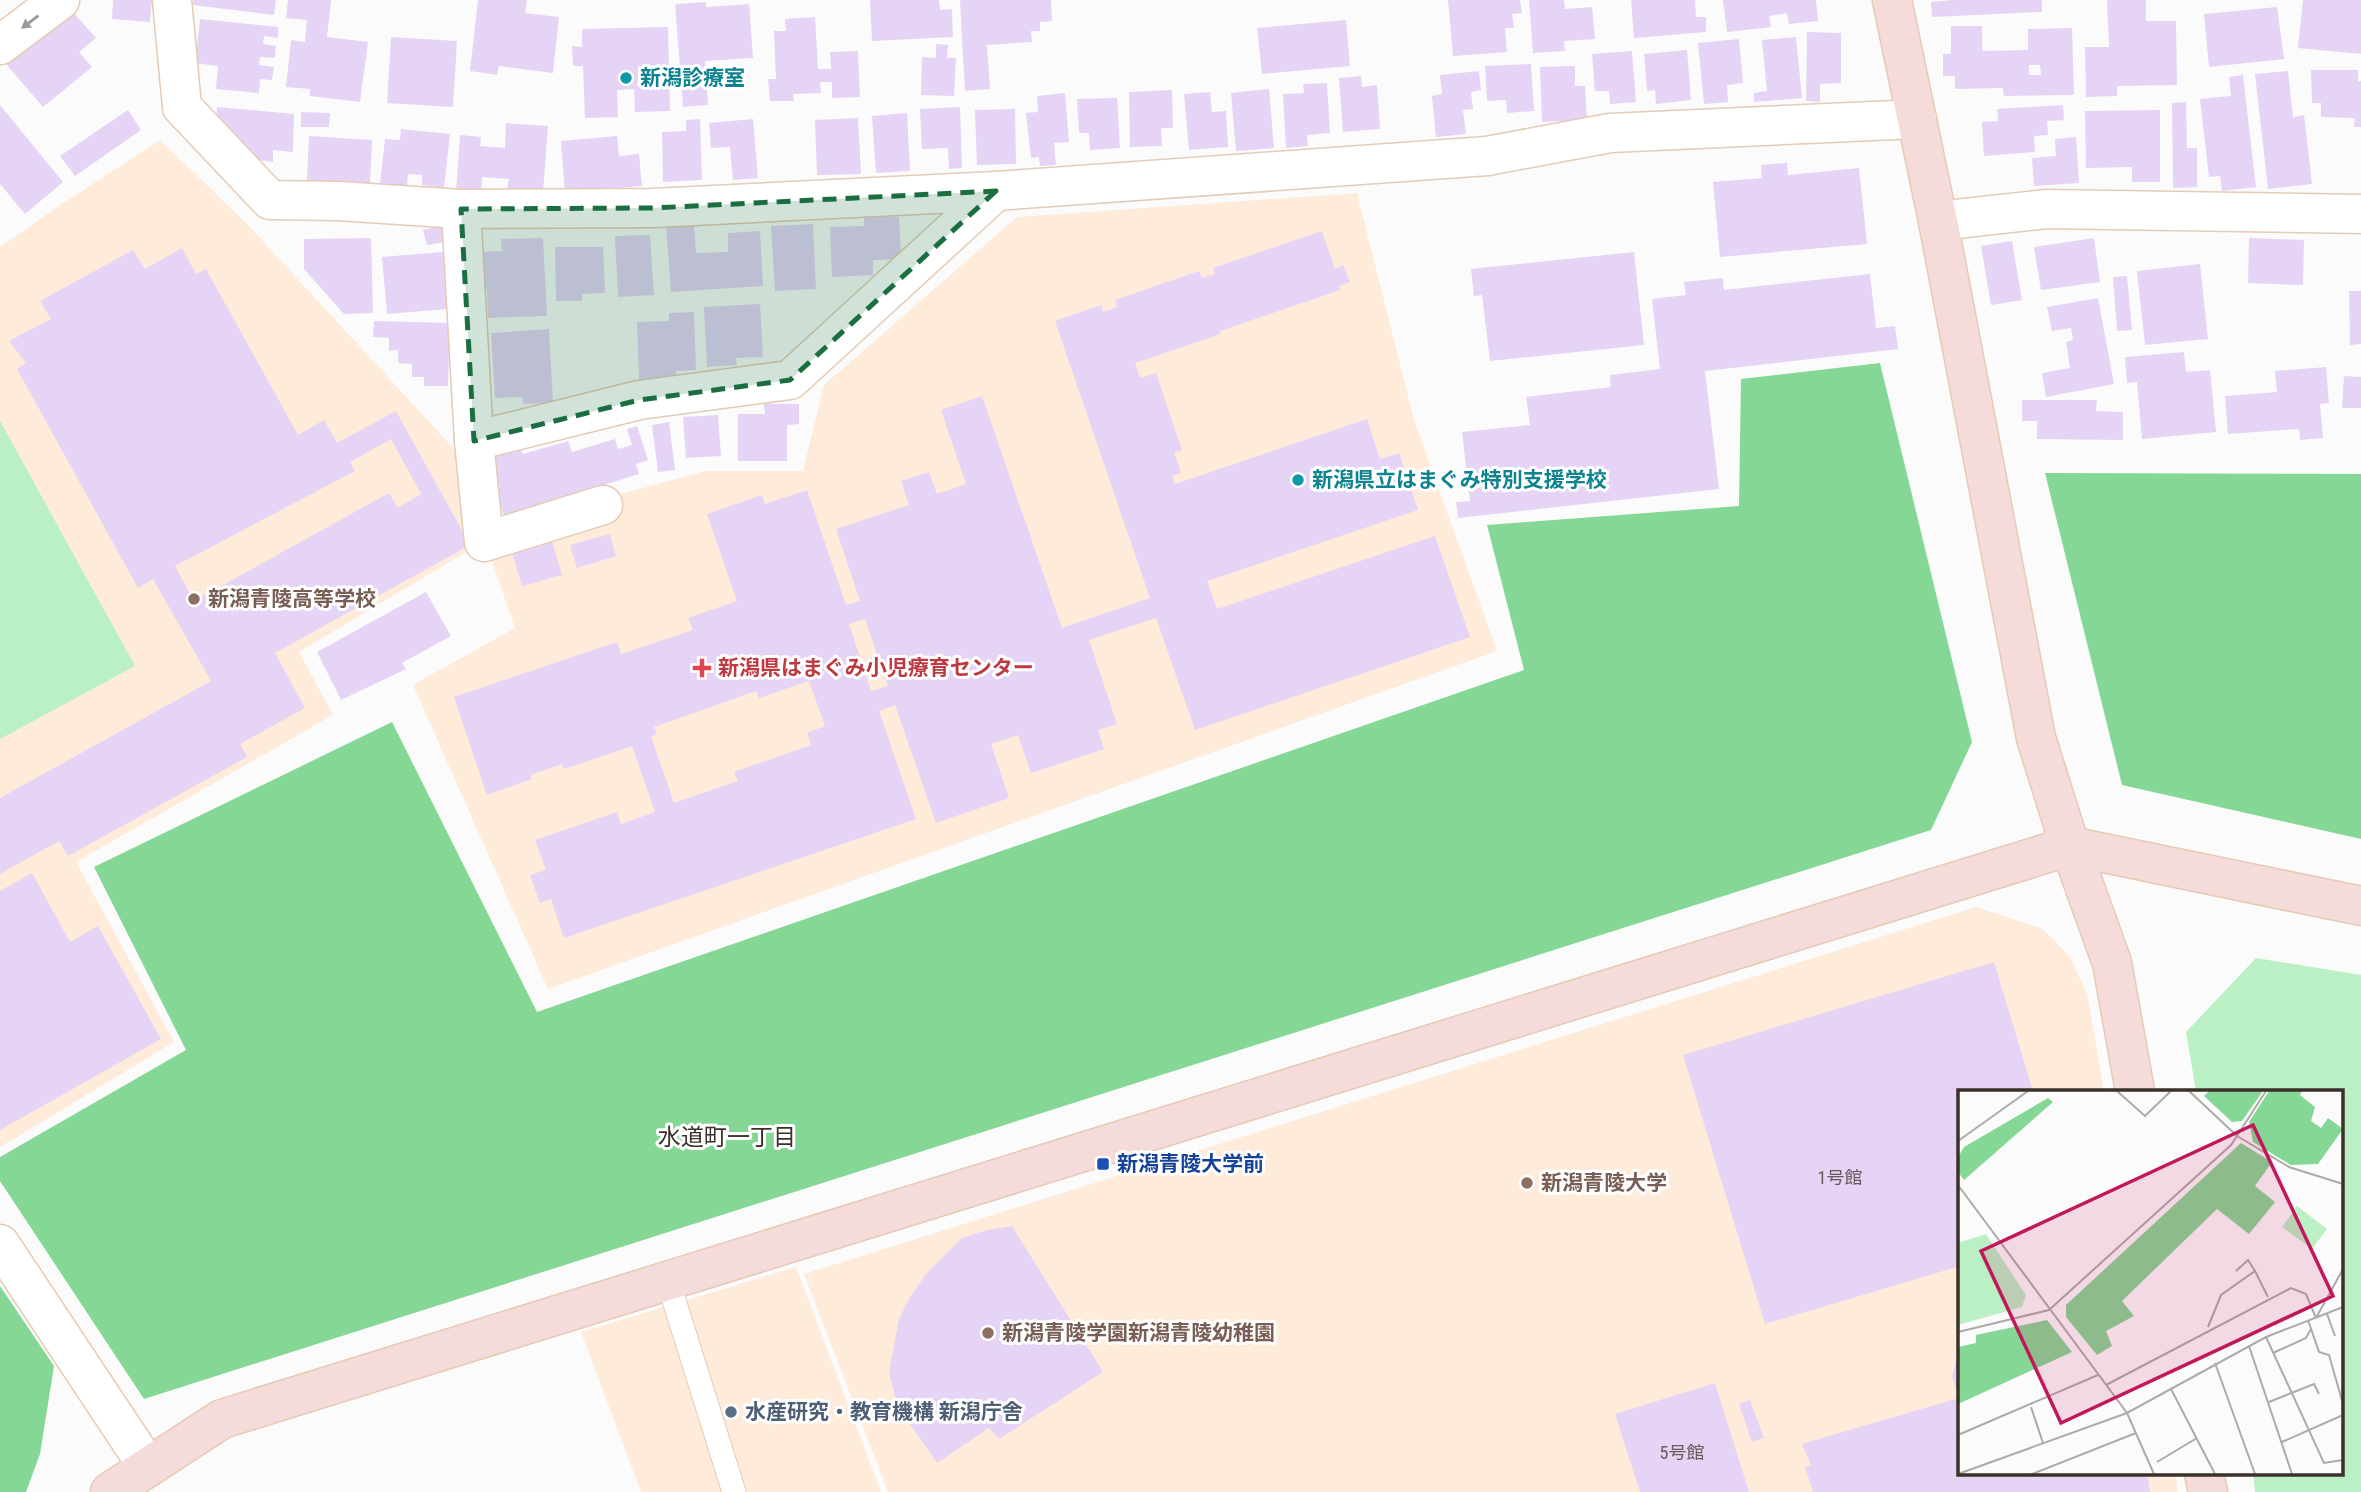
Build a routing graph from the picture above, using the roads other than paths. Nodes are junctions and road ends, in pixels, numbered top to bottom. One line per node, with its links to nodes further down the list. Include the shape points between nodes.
1 (60, 0): 4 (street, one-way to 4)
2 (172, 0): 7 (street, via 182,107 270,200)
3 (1892, 0): 5 (street)
4 (0, 45)
5 (1917, 120): 6 (street, via 1610,133 1487,156); 9 (street)
6 (996, 191): 7 (street, via 653,208); 10 (street, via 790,380 639,400)
7 (461, 209): 10 (street)
8 (2361, 214): 9 (street, via 2047,209)
9 (1938, 221): 12 (street, via 2036,738)
10 (474, 441): 11 (street, via 484,542)
11 (603, 505)
12 (2070, 846): 13 (street); 14 (street, via 2112,963); 16 (street)
13 (2361, 906)
14 (2135, 1090)
15 (0, 1244): 18 (street)
16 (668, 1281): 18 (street, via 222,1419); 20 (lane)
17 (2204, 1474): 21 (street)
18 (153, 1480): 19 (street)
19 (110, 1492)
20 (734, 1492)
21 (2207, 1492)

